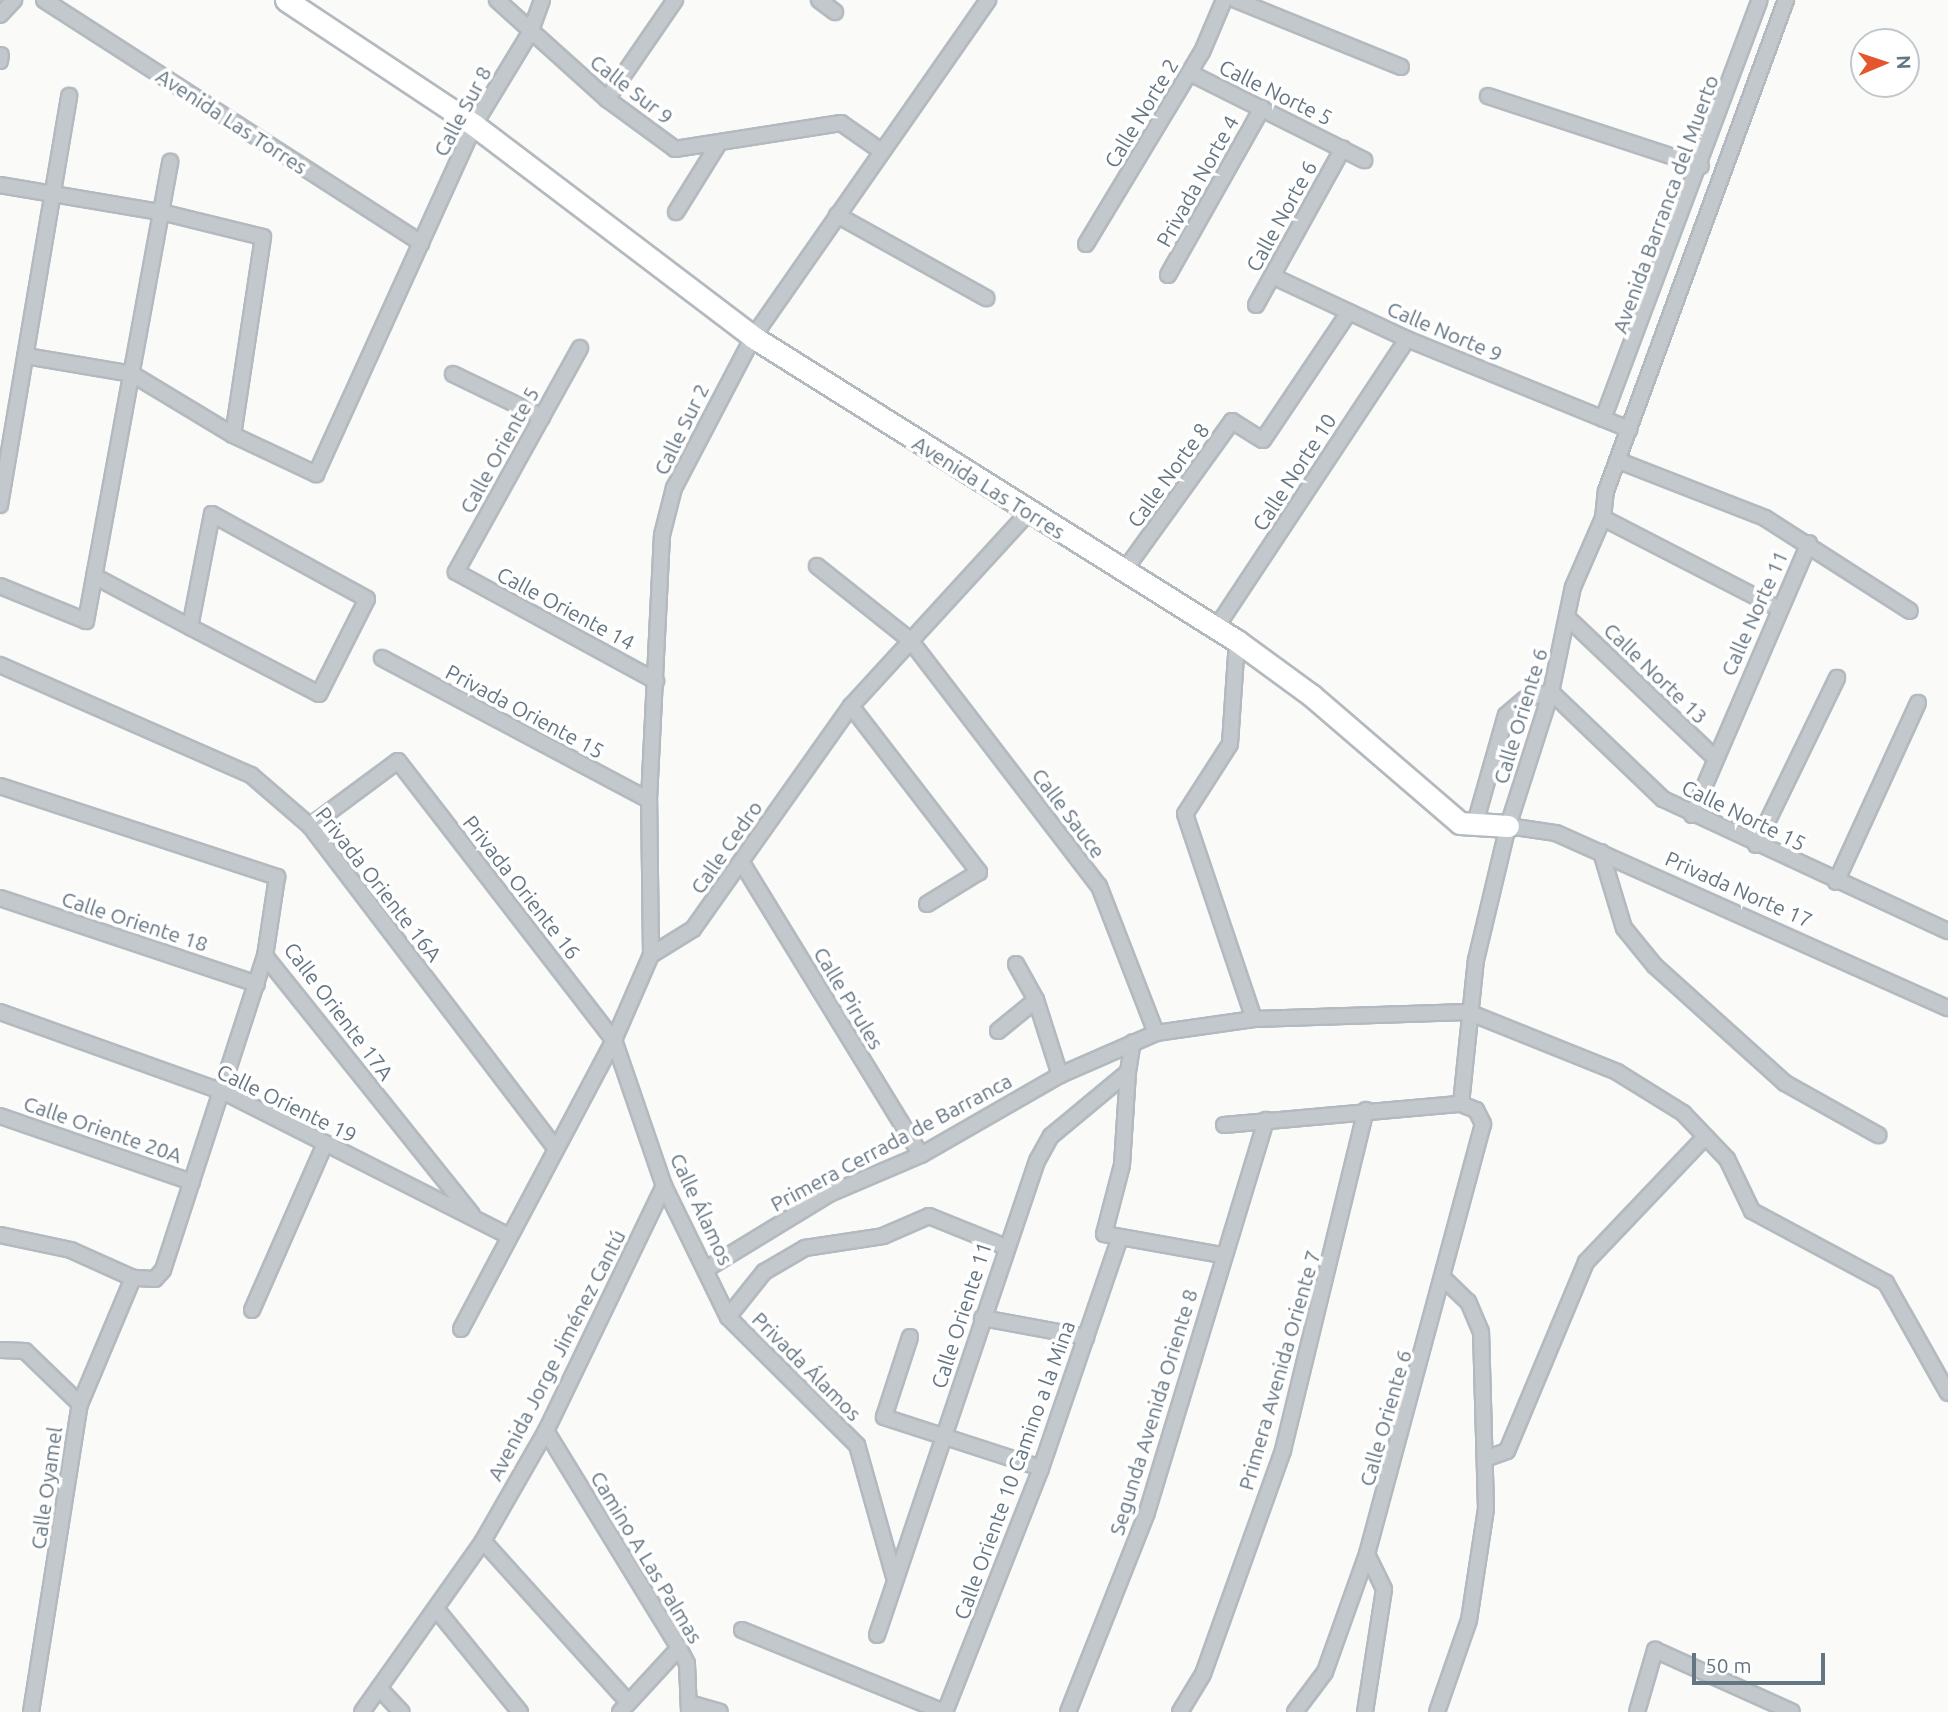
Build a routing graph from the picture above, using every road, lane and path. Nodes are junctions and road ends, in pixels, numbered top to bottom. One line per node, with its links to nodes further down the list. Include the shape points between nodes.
1 (14, 0): 14 (street)
2 (44, 0): 36 (street, Avenida Las Torres)
3 (286, 0): 24 (main road, Avenida Las Torres)
4 (497, 0): 15 (street, Calle Sur 9)
5 (542, 0): 15 (street, Calle Sur 8)
6 (676, 0): 22 (street)
7 (819, 0): 13 (street)
8 (988, 0): 27 (street, Calle Sur 2)
9 (1224, 0): 19 (street, Calle Norte 2)
10 (1237, 0): 18 (street)
11 (1760, 0): 16 (street, Avenida Barranca del Muerto)
12 (1786, 0): 17 (street, Calle Oriente 6)
13 (835, 12)
14 (0, 15)
15 (530, 33): 22 (street, Calle Sur 9); 24 (street, Calle Sur 8)
16 (1744, 51): 17 (street); 30 (street, Avenida Barranca del Muerto)
17 (1766, 61): 47 (street, Calle Oriente 6)
18 (1401, 67)
19 (1190, 72): 23 (street, Calle Norte 5); 37 (street, Calle Norte 2)
20 (69, 96): 32 (street)
21 (1488, 96): 30 (street)
22 (607, 99): 25 (street, Calle Sur 9, via 675,149)
23 (1262, 108): 26 (street, Calle Norte 5); 38 (street, Privada Norte 4)
24 (474, 125): 36 (street, Calle Sur 8); 44 (main road, Avenida Las Torres)
25 (719, 143): 27 (street, Calle Sur 9, via 841,122); 33 (street)
26 (1343, 148): 28 (street, Calle Norte 5); 39 (street, Calle Norte 6)
27 (881, 151): 35 (street, Calle Sur 2)
28 (1364, 160)
29 (170, 162): 34 (street)
30 (1701, 166): 43 (street, Avenida Barranca del Muerto)
31 (0, 185): 32 (street)
32 (52, 194): 34 (street); 48 (street)
33 (676, 212)
34 (165, 213): 49 (street); 54 (street, via 263,237)
35 (837, 215): 40 (street); 44 (street, Calle Sur 2)
36 (421, 243): 54 (street, Calle Sur 8, via 316,474)
37 (1086, 244)
38 (1168, 275)
39 (1272, 275): 41 (street, Calle Norte 6); 42 (street, Calle Norte 9)
40 (986, 298)
41 (1256, 305)
42 (1349, 312): 45 (street, Calle Norte 9); 61 (street, Calle Norte 8, via 1263,440 1232,421)
43 (1642, 328): 47 (street); 52 (street, Avenida Barranca del Muerto)
44 (752, 337): 57 (main road, Avenida Las Torres); 75 (street, Calle Sur 2, via 674,488 662,535)
45 (1407, 339): 52 (street, Calle Norte 9); 69 (street, Calle Norte 10)
46 (580, 348): 51 (street, Calle Oriente 5)
47 (1659, 352): 53 (street, Calle Oriente 6)
48 (26, 355): 49 (street); 56 (street)
49 (132, 374): 54 (street); 63 (street)
50 (453, 374): 51 (street)
51 (542, 417): 62 (street, Calle Oriente 5)
52 (1603, 419): 53 (street, Calle Norte 9)
53 (1629, 429): 55 (street, Calle Oriente 6)
54 (233, 436)
55 (1619, 461): 58 (street, Calle Oriente 6); 59 (street, Calle Norte 11, via 1683,482)
56 (0, 505)
57 (1029, 512): 61 (main road, Avenida Las Torres); 70 (street, Calle Cedro)
58 (1604, 518): 65 (street); 67 (street, Calle Oriente 6, via 1573,587)
59 (1809, 543): 65 (street, Calle Norte 11); 66 (street)
60 (817, 566): 70 (street, Calle Sauce)
61 (1124, 571): 69 (main road, Avenida Las Torres)
62 (456, 572): 75 (street, Calle Oriente 14)
63 (94, 576): 64 (street, via 86,621); 68 (street)
64 (0, 586)
65 (1777, 608): 79 (street, Calle Norte 11)
66 (1910, 611)
67 (1569, 619): 76 (street, Calle Oriente 6); 79 (street, Calle Norte 13)
68 (190, 626): 68 (street, via 319,694 367,599 212,514)
69 (1216, 628): 71 (main road, Avenida Las Torres)
70 (910, 640): 78 (street, Calle Cedro); 103 (street, Calle Sauce, via 1099,886)
71 (1237, 641): 85 (main road, Avenida Las Torres, via 1311,695 1460,823); 101 (street, via 1230,744 1194,795 1186,831)
72 (382, 658): 81 (street, Privada Oriente 15)
73 (0, 665): 83 (street, Privada Oriente 16A, via 251,775)
74 (1838, 678): 86 (street)
75 (656, 681): 81 (street, Calle Sur 2)
76 (1551, 692): 82 (street, Calle Norte 15, via 1633,774); 84 (street, Calle Oriente 6); 85 (street, via 1525,699 1506,715)
77 (1919, 702): 89 (street)
78 (851, 706): 88 (street, Calle Cedro); 91 (street, via 979,872)
79 (1714, 757): 82 (street, Calle Norte 11)
80 (0, 786): 93 (street, Calle Oriente 17A, via 277,877)
81 (649, 800): 94 (street, Calle Sur 2)
82 (1692, 815): 86 (street, Calle Norte 15)
83 (310, 826): 104 (street, Privada Oriente 16, via 398,761); 117 (street, Privada Oriente 16A)
84 (1508, 826): 85 (main road); 87 (street, Privada Norte 17, via 1556,833); 100 (street, Calle Oriente 6)
85 (1475, 827)
86 (1756, 845): 89 (street, Calle Norte 15)
87 (1601, 852): 98 (street, Privada Norte 17); 114 (street, via 1624,928 1655,966 1785,1083)
88 (742, 863): 94 (street, Calle Cedro, via 693,929); 118 (street, Calle Pirules)
89 (1836, 881): 92 (street, Calle Norte 15)
90 (0, 898): 96 (street, Calle Oriente 18)
91 (927, 904)
92 (1948, 931)
93 (265, 956): 96 (street); 121 (street, Calle Oriente 17A)
94 (651, 956): 104 (street)
95 (1016, 964): 97 (street)
96 (257, 984): 108 (street)
97 (1036, 1000): 102 (street); 107 (street)
98 (1948, 1008)
99 (0, 1012): 108 (street, Calle Oriente 19)
100 (1468, 1013): 101 (street, Primera Cerrada de Barranca); 109 (street, Calle Oriente 6); 115 (street, via 1617,1072 1683,1113)
101 (1254, 1019): 103 (street, Primera Cerrada de Barranca)
102 (998, 1031)
103 (1156, 1033): 105 (street, Primera Cerrada de Barranca)
104 (614, 1040): 117 (street); 120 (street, Calle Álamos)
105 (1133, 1042): 106 (street); 107 (street, Primera Cerrada de Barranca)
106 (1128, 1072): 124 (street, via 1122,1165 1103,1227 1104,1234); 125 (street, Calle Oriente 11, via 1051,1136)
107 (1060, 1075): 118 (street, Primera Cerrada de Barranca)
108 (224, 1091): 116 (street, Calle Oriente 19); 119 (street)
109 (1461, 1104): 110 (street); 129 (street, Calle Oriente 6, via 1476,1110 1483,1124)
110 (1366, 1110): 112 (street); 160 (street, Primera Avenida Oriente 7, via 1283,1450 1203,1674)
111 (0, 1116): 119 (street, Calle Oriente 20A)
112 (1266, 1120): 113 (street); 126 (street, Segunda Avenida Oriente 8)
113 (1224, 1125)
114 (1878, 1135)
115 (1706, 1137): 137 (street, via 1727,1159 1752,1211 1885,1283); 141 (street, via 1586,1262 1507,1451)
116 (324, 1146): 121 (street, Calle Oriente 19); 130 (street)
117 (554, 1146): 123 (street)
118 (921, 1155): 127 (street, Primera Cerrada de Barranca, via 829,1194)
119 (192, 1182): 128 (street, via 155,1279)
120 (664, 1186): 127 (street, Calle Álamos); 139 (street, Avenida Jorge Jiménez Cantú)
121 (476, 1219): 123 (street, Calle Oriente 19)
122 (0, 1234): 128 (street, via 71,1250)
123 (507, 1235): 133 (street)
124 (1119, 1240): 126 (street); 135 (street, Calle Oriente 10 Camino a la Mina)
125 (1006, 1247): 131 (street, via 929,1216 883,1236 805,1248 764,1272); 132 (street, Calle Oriente 11)
126 (1222, 1255): 159 (street, Segunda Avenida Oriente 8, via 1147,1512)
127 (708, 1268): 131 (street, Calle Álamos)
128 (133, 1278): 138 (street, Calle Oyamel)
129 (1446, 1281): 141 (street, via 1468,1302 1482,1332); 144 (street, Calle Oriente 6)
130 (252, 1310)
131 (728, 1317): 145 (street, Privada Álamos, via 857,1445)
132 (982, 1318): 135 (street); 140 (street, Calle Oriente 11)
133 (461, 1329)
134 (910, 1337): 140 (street, via 884,1417)
135 (1086, 1337): 142 (street, Calle Oriente 10 Camino a la Mina)
136 (0, 1350): 138 (street, via 26,1351)
137 (1948, 1393)
138 (80, 1404): 153 (street, Calle Oyamel)
139 (546, 1431): 143 (street, Avenida Jorge Jiménez Cantú); 149 (street, Camino A Las Palmas)
140 (943, 1437): 142 (street); 145 (street, Calle Oriente 11)
141 (1485, 1460): 163 (street, via 1486,1509 1469,1620)
142 (1041, 1468): 158 (street, Calle Oriente 10 Camino a la Mina)
143 (482, 1541): 146 (street, Avenida Jorge Jiménez Cantú); 151 (street)
144 (1367, 1554): 161 (street, Calle Oriente 6, via 1325,1672); 162 (street, via 1384,1589)
145 (895, 1580): 148 (street, Calle Oriente 11)
146 (437, 1610): 150 (street, Avenida Jorge Jiménez Cantú); 156 (street)
147 (742, 1630): 158 (street)
148 (877, 1635)
149 (679, 1647): 151 (street); 152 (street, Camino A Las Palmas, via 687,1664)
150 (379, 1688): 154 (street, Avenida Jorge Jiménez Cantú); 155 (street)
151 (623, 1706)
152 (689, 1707): 157 (street)
153 (31, 1712)
154 (362, 1712)
155 (401, 1712)
156 (520, 1712)
157 (720, 1712)
158 (944, 1712)
159 (1068, 1712)
160 (1180, 1712)
161 (1295, 1712)
162 (1365, 1712)
163 (1437, 1712)
164 (1637, 1712): 165 (street, via 1655,1650)
165 (1792, 1712)

